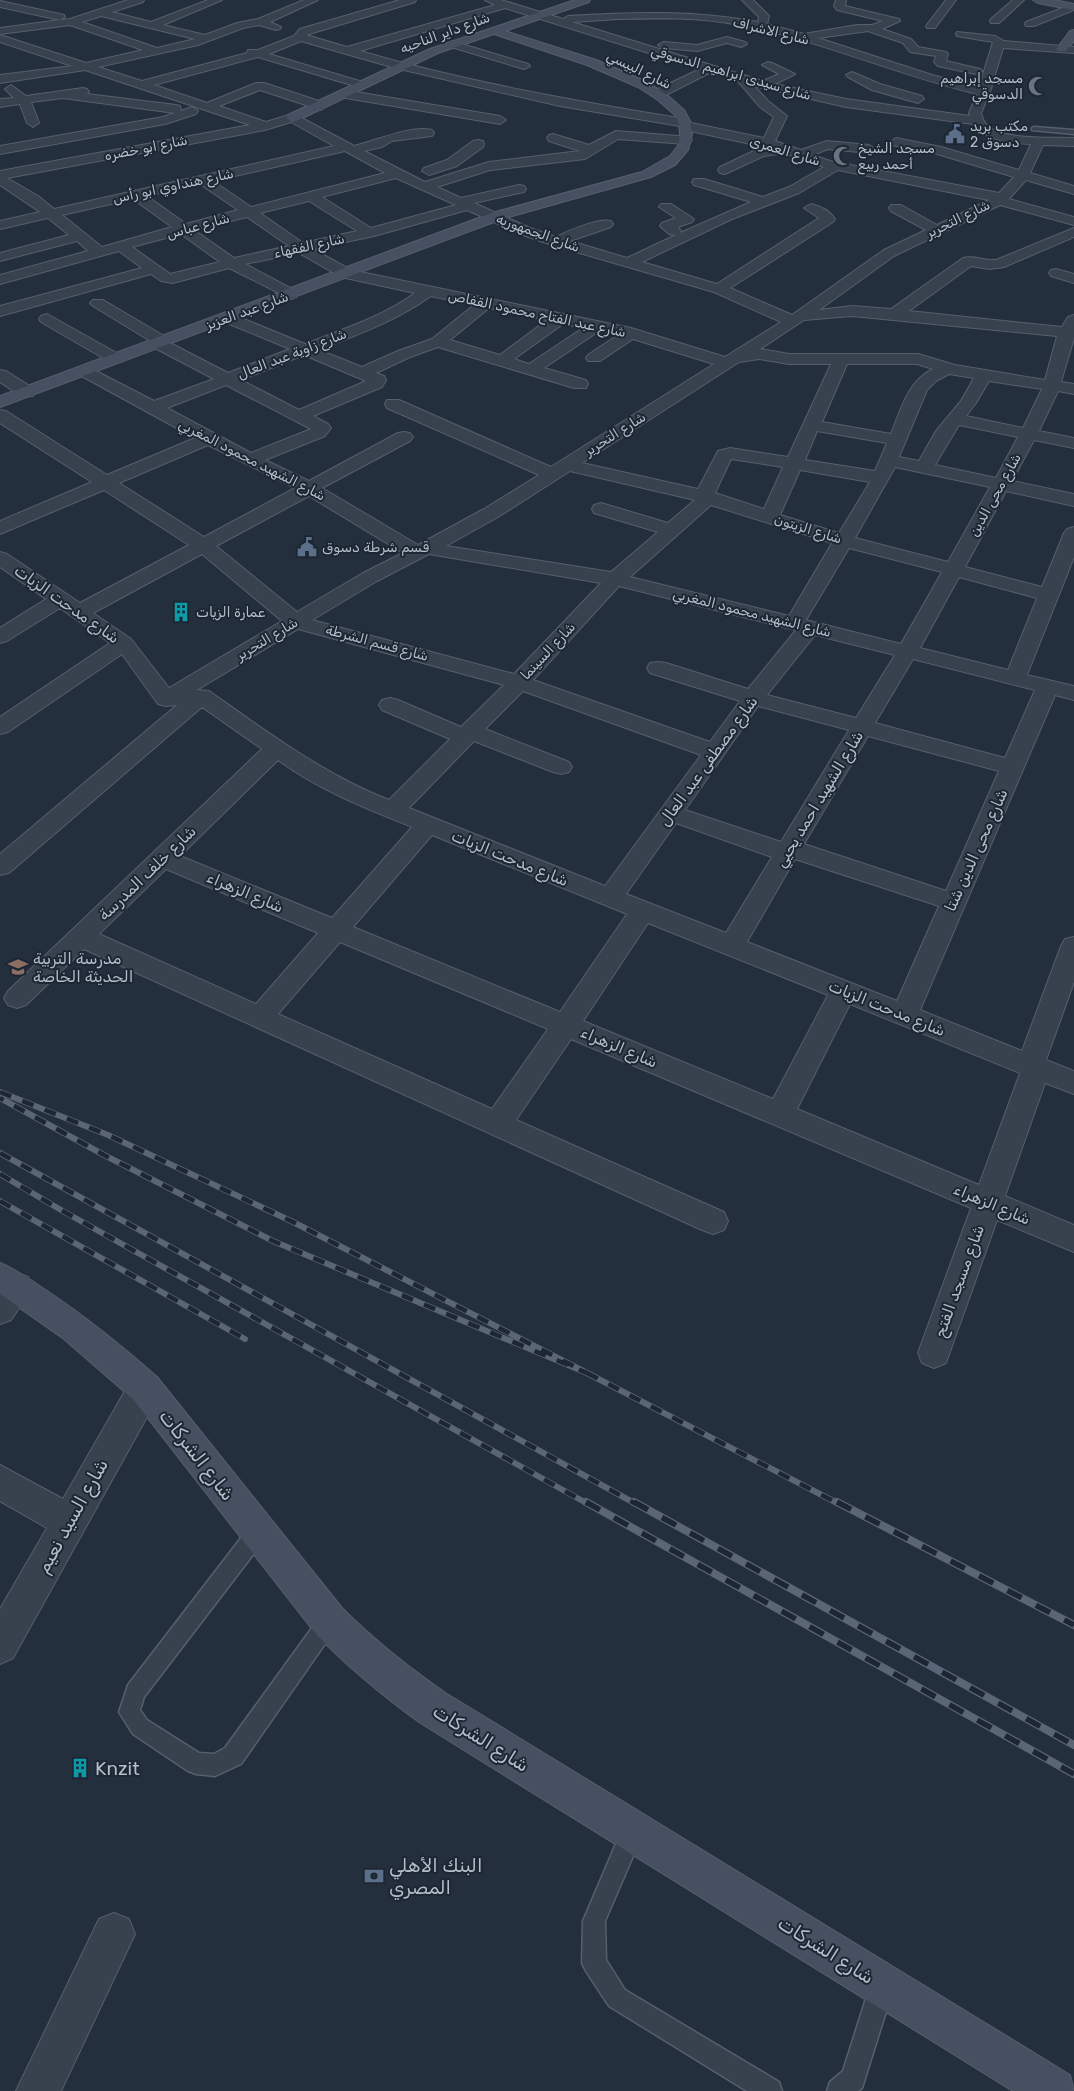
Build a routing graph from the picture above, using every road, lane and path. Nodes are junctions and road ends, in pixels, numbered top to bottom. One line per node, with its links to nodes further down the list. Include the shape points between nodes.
1 (139, 0): 21 (street)
2 (313, 0): 19 (street)
3 (490, 0): 17 (street, شارع سيدى ابراهيم الدسوقي)
4 (747, 0): 30 (street)
5 (841, 0): 43 (street, via 839,6 842,8 895,21)
6 (952, 0): 41 (street)
7 (1020, 0): 35 (street)
8 (1038, 0): 20 (street)
9 (579, 1): 27 (street, شارع داير الناحيه); 28 (street)
10 (186, 2): 18 (street)
11 (279, 2): 19 (street)
12 (89, 3): 21 (street)
13 (0, 4): 36 (street)
14 (694, 4): 29 (street)
15 (219, 5): 18 (street)
16 (411, 5): 25 (street, via 393,5)
17 (505, 5): 27 (street, شارع سيدى ابراهيم الدسوقي); 37 (street)
18 (203, 6): 39 (street)
19 (297, 6): 33 (street)
20 (1074, 7): 38 (street)
21 (114, 8): 22 (street)
22 (102, 12): 36 (street); 39 (street)
23 (237, 14): 33 (street, شارع العمرى)
24 (690, 15): 28 (street, شارع الاشراف); 29 (street, شارع الاشراف); 45 (street)
25 (356, 16): 34 (street); 40 (street)
26 (428, 16): 37 (street)
27 (540, 16): 31 (street, شارع سيدى ابراهيم الدسوقي); 47 (street, شارع داير الناحيه)
28 (608, 16): 31 (street, شارع الاشراف)
29 (705, 17): 32 (street, شارع الاشراف)
30 (766, 19): 32 (street, شارع الاشراف); 56 (street, شارع الاشراف)
31 (551, 20): 59 (street, شارع سيدى ابراهيم الدسوقي)
32 (731, 20): 42 (street)
33 (261, 21): 51 (street, شارع العمرى); 58 (street, via 241,25)
34 (373, 21)
35 (995, 21)
36 (75, 22): 46 (street); 48 (street)
37 (445, 22): 70 (street)
38 (1030, 24)
39 (153, 25): 55 (street); 58 (street)
40 (326, 25): 44 (street); 51 (street)
41 (931, 26)
42 (715, 27)
43 (869, 28): 56 (street); 84 (street, via 912,39 914,50 942,54 942,64)
44 (342, 30)
45 (690, 30)
46 (0, 31)
47 (494, 31): 60 (street, شارع داير الناحيه); 100 (street, شارع البيسي, via 572,56)
48 (100, 32): 52 (street); 55 (street)
49 (1074, 33): 68 (street)
50 (961, 34): 53 (street)
51 (300, 35): 70 (street, شارع العمرى); 71 (street)
52 (73, 36)
53 (978, 36): 62 (street); 63 (street, via 995,39)
54 (0, 38): 65 (street)
55 (118, 38): 69 (street)
56 (802, 38): 72 (street, شارع الاشراف)
57 (45, 40): 65 (street)
58 (205, 40): 69 (street); 71 (street)
59 (620, 41): 61 (street, via 693,48 726,40); 82 (street, شارع سيدى ابراهيم الدسوقي)
60 (452, 44): 66 (street, شارع داير الناحيه); 78 (street)
61 (741, 44)
62 (969, 44)
63 (998, 44): 68 (street); 84 (street)
64 (0, 47): 65 (street)
65 (19, 49): 80 (street, via 46,53)
66 (434, 50): 75 (street); 77 (street, شارع داير الناحيه)
67 (883, 50): 72 (street)
68 (1068, 50)
69 (156, 51): 80 (street); 81 (street)
70 (347, 51): 77 (street, شارع العمرى)
71 (258, 54): 81 (street); 92 (street)
72 (859, 56): 74 (street); 96 (street, شارع الاشراف, via 940,82)
73 (724, 59): 82 (street)
74 (840, 59)
75 (470, 60)
76 (768, 65): 83 (street)
77 (399, 66): 92 (street, شارع داير الناحيه); 99 (street, شارع العمرى)
78 (524, 66)
79 (797, 66): 83 (street)
80 (86, 67): 87 (street); 89 (street)
81 (205, 68): 89 (street)
82 (704, 68): 86 (street, شارع سيدى ابراهيم الدسوقي); 100 (street)
83 (781, 70): 90 (street, via 789,75)
84 (989, 74): 96 (street)
85 (852, 75): 111 (street, via 886,90)
86 (742, 79): 90 (street, شارع سيدى ابراهيم الدسوقي); 116 (street, via 764,104 780,115)
87 (0, 80): 102 (street)
88 (290, 82): 94 (street)
89 (135, 83): 97 (street); 107 (street)
90 (761, 84): 95 (street, شارع سيدى ابراهيم الدسوقي)
91 (813, 84): 95 (street)
92 (362, 85): 98 (street, شارع داير الناحيه)
93 (542, 86): 99 (street)
94 (271, 88): 105 (street); 107 (street, via 253,87)
95 (786, 90): 106 (street, شارع سيدى ابراهيم الدسوقي)
96 (984, 92): 111 (street)
97 (64, 94): 101 (street); 102 (street)
98 (344, 94): 105 (street, شارع داير الناحيه); 114 (street, via 388,105)
99 (524, 94): 103 (street, شارع العمرى)
100 (658, 94): 120 (street, شارع البيسي, via 674,105)
101 (97, 99): 108 (street); 117 (street)
102 (24, 100): 104 (street); 118 (street)
103 (560, 102): 109 (street); 120 (street, شارع العمرى)
104 (0, 103)
105 (321, 106): 113 (street, شارع داير الناحيه)
106 (865, 106): 110 (street); 111 (street, شارع سيدى ابراهيم الدسوقي)
107 (207, 107): 112 (street)
108 (192, 112): 112 (street); 127 (street)
109 (544, 113)
110 (844, 116)
111 (977, 117): 126 (street, via 981,127 992,133)
112 (240, 118): 121 (street)
113 (292, 118): 121 (street, شارع ابو خضره); 136 (street, شارع الجمهوريه)
114 (500, 120)
115 (764, 120): 116 (street)
116 (781, 120): 134 (street)
117 (108, 122)
118 (33, 123)
119 (740, 123): 124 (street)
120 (686, 125): 124 (street, شارع العمرى); 130 (street)
121 (265, 126): 145 (street, شارع ابو خضره)
122 (1074, 132): 126 (lane)
123 (428, 133): 131 (street, شارع هنداوي ابو رأس)
124 (722, 133): 134 (street, شارع العمرى)
125 (596, 134): 129 (street)
126 (1036, 135): 133 (street); 142 (street, via 1052,148); 152 (street, شارع التحرير)
127 (74, 136): 139 (street); 145 (street)
128 (553, 138): 141 (street)
129 (611, 138): 130 (street, via 624,135); 141 (street)
130 (686, 140): 175 (street, via 684,148 671,162 648,174)
131 (383, 141): 136 (street, شارع هنداوي ابو رأس); 140 (street)
132 (896, 142): 152 (street, via 936,150)
133 (1074, 142)
134 (768, 143): 137 (street, شارع العمرى)
135 (478, 144): 151 (street, شارع عباس, via 452,163)
136 (349, 148): 146 (street, شارع هنداوي ابو رأس); 151 (street, شارع الجمهوريه)
137 (784, 149): 144 (street, شارع العمرى); 149 (street, via 756,155)
138 (869, 149): 144 (street, via 827,144)
139 (0, 150)
140 (398, 150)
141 (591, 150): 157 (street, via 575,158 533,158 489,166)
142 (1074, 150)
143 (257, 155): 146 (street)
144 (801, 155): 147 (street, شارع العمرى)
145 (98, 157): 150 (street, شارع ابو خضره)
146 (279, 162): 148 (street); 154 (street, شارع هنداوي ابو رأس)
147 (836, 166): 158 (street); 165 (street, شارع العمرى)
148 (301, 170)
149 (725, 170)
150 (0, 175)
151 (402, 176): 157 (street, شارع الجمهوريه); 164 (street, شارع عباس)
152 (1024, 176): 160 (street); 165 (street, شارع التحرير)
153 (0, 179): 166 (street)
154 (203, 180): 162 (street, شارع هنداوي ابو رأس); 168 (street, شارع عبد الفتاح محمود القفاص)
155 (318, 181): 168 (street)
156 (699, 182): 167 (street)
157 (425, 186): 169 (street, شارع الجمهوريه)
158 (803, 186): 161 (street); 167 (street)
159 (519, 189): 169 (street, شارع الفقهاء)
160 (1074, 190)
161 (822, 192)
162 (135, 194): 174 (street, شارع هنداوي ابو رأس); 181 (street)
163 (52, 195): 166 (street)
164 (311, 196): 173 (street, شارع عباس); 184 (street)
165 (1000, 199): 177 (street, شارع العمرى); 182 (street, شارع التحرير)
166 (32, 200): 174 (street)
167 (765, 202): 186 (street)
168 (236, 203): 173 (street, شارع عبد الفتاح محمود القفاص)
169 (464, 204): 175 (street, شارع الجمهوريه); 184 (street, شارع الفقهاء)
170 (666, 207): 180 (street, via 687,219)
171 (811, 208): 199 (street, via 828,219)
172 (896, 208): 182 (street)
173 (250, 212): 181 (street, شارع عباس); 189 (street, شارع عبد الفتاح محمود القفاص)
174 (50, 213): 179 (street, شارع هنداوي ابو رأس); 185 (street)
175 (494, 217): 187 (street, شارع الجمهوريه); 196 (street, شارع عبد العزيز)
176 (656, 217): 180 (street)
177 (1074, 221)
178 (606, 224): 187 (street)
179 (0, 225)
180 (670, 225): 186 (street, via 667,227)
181 (182, 230): 188 (street, شارع عباس); 192 (street)
182 (936, 230): 208 (street, شارع التحرير, via 875,262)
183 (1074, 232): 205 (street, via 999,264 966,262)
184 (369, 233): 189 (street, شارع الفقهاء)
185 (80, 236): 190 (street); 191 (street)
186 (685, 236): 193 (street)
187 (557, 242): 193 (street, شارع الجمهوريه)
188 (122, 247): 190 (street, شارع عباس); 194 (street, شارع الفقهاء)
189 (300, 247): 192 (street, شارع الفقهاء); 196 (street, شارع عبد الفتاح محمود القفاص)
190 (100, 253): 198 (street, شارع عباس)
191 (0, 257)
192 (231, 262): 194 (street, شارع الفقهاء, via 173,279); 201 (street)
193 (628, 263): 199 (street, شارع الجمهوريه)
194 (153, 269): 204 (street)
195 (1056, 273): 197 (street)
196 (346, 274): 200 (street, شارع عبد الفتاح محمود القفاص); 201 (street, شارع عبد العزيز)
197 (1074, 279)
198 (0, 280)
199 (719, 289): 208 (street, شارع الجمهوريه)
200 (428, 291): 203 (street, شارع عبد الفتاح محمود القفاص); 215 (street, شارع زاوية عبد العال, via 387,317)
201 (290, 294): 206 (street, شارع عبد العزيز)
202 (98, 303): 214 (street)
203 (486, 303): 207 (street, شارع عبد الفتاح محمود القفاص); 213 (street)
204 (0, 311)
205 (894, 314): 208 (street, via 852,311); 211 (street)
206 (228, 318): 214 (street, شارع عبد العزيز); 215 (street)
207 (560, 318): 210 (street, شارع عبد الفتاح محمود القفاص); 220 (street)
208 (797, 318): 219 (street, شارع التحرير)
209 (47, 319): 217 (street)
210 (596, 326): 212 (street, شارع عبد الفتاح محمود القفاص); 222 (street)
211 (1071, 329): 229 (street, شارع محى الدين)
212 (630, 333): 216 (street); 219 (street, شارع عبد الفتاح محمود القفاص)
213 (438, 342): 220 (street); 224 (street)
214 (161, 343): 217 (street, شارع عبد العزيز); 227 (street)
215 (304, 350): 224 (street); 227 (street, شارع زاوية عبد العال)
216 (594, 358)
217 (116, 359): 223 (street, شارع عبد العزيز)
218 (841, 359): 219 (street, شارع عبد الفتاح محمود القفاص, via 779,358 759,354); 221 (street, شارع عبد الفتاح محمود القفاص, via 918,359); 238 (street)
219 (731, 360): 248 (street, شارع التحرير)
220 (502, 361): 222 (street)
221 (947, 369): 225 (street, شارع عبد الفتاح محمود القفاص); 242 (street, شارع مصطفى عبد العال, via 930,377 919,388)
222 (531, 370): 228 (street)
223 (84, 371): 231 (street, شارع عبد العزيز); 234 (street, شارع الشهيد محمود المغربي)
224 (363, 373): 236 (street, via 377,378 378,382)
225 (984, 375): 229 (street, شارع عبد الفتاح محمود القفاص); 237 (street)
226 (0, 376): 231 (street)
227 (228, 379): 234 (street, شارع زاوية عبد العال); 236 (street)
228 (580, 384)
229 (1052, 386): 230 (street, شارع عبد الفتاح محمود القفاص); 239 (street, شارع محى الدين)
230 (1074, 390)
231 (27, 392): 232 (street, شارع عبد العزيز)
232 (0, 402)
233 (393, 404): 248 (street, شارع الزيتون)
234 (152, 408): 241 (street, شارع الشهيد محمود المغربي)
235 (0, 414): 250 (street, شارع قسم الشرطة)
236 (299, 416): 244 (street, via 323,430)
237 (954, 420): 239 (street); 247 (street)
238 (810, 425): 242 (street); 246 (street)
239 (1029, 434): 243 (street); 251 (street, شارع محى الدين)
240 (404, 437): 252 (street)
241 (209, 438): 244 (street, شارع الشهيد محمود المغربي); 250 (street)
242 (897, 440): 245 (street, شارع مصطفى عبد العال)
243 (1074, 443)
244 (250, 460): 252 (street, شارع الشهيد محمود المغربي)
245 (889, 460): 247 (street); 249 (street, شارع مصطفى عبد العال)
246 (794, 462): 249 (street); 253 (street, via 725,454); 256 (street)
247 (924, 468): 251 (street)
248 (559, 469): 253 (street, شارع الزيتون); 262 (street, شارع التحرير, via 475,522)
249 (881, 478): 260 (street, شارع مصطفى عبد العال)
250 (106, 483): 257 (street); 261 (street, شارع قسم الشرطة)
251 (1001, 484): 254 (street); 264 (street, شارع محى الدين)
252 (309, 488): 261 (street); 262 (street, شارع الشهيد محمود المغربي)
253 (707, 496): 256 (street, شارع الزيتون); 258 (street, شارع السينما)
254 (1074, 500)
255 (601, 509): 258 (street)
256 (770, 517): 260 (street, شارع الزيتون)
257 (0, 528)
258 (672, 530): 265 (street, شارع السينما)
259 (1073, 536): 266 (street)
260 (844, 540): 264 (street, شارع الزيتون); 269 (street, شارع مصطفى عبد العال)
261 (203, 545): 267 (street); 268 (street, شارع قسم الشرطة)
262 (422, 550): 265 (street, شارع الشهيد محمود المغربي); 268 (street, شارع التحرير)
263 (3, 564): 267 (street, شارع مدحت الزيات)
264 (953, 570): 266 (street, شارع الزيتون); 272 (street, شارع محى الدين)
265 (614, 579): 269 (street, شارع الشهيد محمود المغربي); 275 (street, شارع السينما)
266 (1049, 595): 274 (street)
267 (69, 605): 270 (street); 271 (street, شارع مدحت الزيات)
268 (296, 622): 275 (street, شارع قسم الشرطة); 280 (street, شارع التحرير)
269 (802, 626): 272 (street, شارع الشهيد محمود المغربي); 279 (street, شارع مصطفى عبد العال)
270 (0, 637)
271 (124, 643): 280 (street, شارع مدحت الزيات); 282 (street)
272 (907, 652): 274 (street, شارع الشهيد محمود المغربي); 283 (street, شارع الشهيد احمد يحيي)
273 (658, 668): 279 (street)
274 (1015, 678): 276 (street, شارع الشهيد محمود المغربي)
275 (519, 682): 284 (street, شارع السينما); 286 (street, شارع قسم الشرطة)
276 (1048, 686): 277 (street, شارع الشهيد محمود المغربي); 288 (street, شارع محى الدين شتا)
277 (1074, 693)
278 (201, 696): 280 (street); 285 (street, شارع مدحت الزيات); 294 (street)
279 (753, 698): 283 (street); 286 (street, شارع مصطفى عبد العال)
280 (166, 699)
281 (390, 705): 284 (street)
282 (0, 727)
283 (862, 727): 288 (street); 292 (street, شارع الشهيد احمد يحيي)
284 (467, 734): 287 (street); 289 (street, شارع السينما)
285 (277, 748): 289 (street, شارع مدحت الزيات, via 329,782); 293 (street, شارع خلف المدرسة)
286 (715, 752): 290 (street, شارع مصطفى عبد العال)
287 (561, 767)
288 (1013, 767): 296 (street, شارع محى الدين شتا)
289 (392, 811): 291 (street, شارع مدحت الزيات)
290 (671, 813): 292 (street); 295 (street, شارع مصطفى عبد العال)
291 (427, 825): 295 (street, شارع مدحت الزيات); 298 (street)
292 (788, 851): 296 (street); 300 (street, شارع الشهيد احمد يحيي)
293 (163, 858): 298 (street, شارع الزهراء); 299 (street, شارع خلف المدرسة)
294 (0, 867)
295 (610, 898): 297 (street, شارع مدحت الزيات)
296 (953, 902): 304 (street, شارع محى الدين شتا)
297 (643, 911): 300 (street, شارع مدحت الزيات); 306 (street)
298 (336, 930): 305 (street); 306 (street, شارع الزهراء)
299 (81, 937): 303 (street, شارع خلف المدرسة); 305 (street)
300 (731, 946): 302 (street, شارع مدحت الزيات)
301 (1074, 946): 307 (street, شارع مسجد الفتح)
302 (843, 991): 304 (street, شارع مدحت الزيات); 309 (street)
303 (17, 998)
304 (904, 1015): 307 (street, شارع مدحت الزيات)
305 (260, 1017): 310 (street)
306 (566, 1025): 309 (street, شارع الزهراء); 310 (street)
307 (1033, 1067): 308 (street, شارع مدحت الزيات); 311 (street, شارع مسجد الفتح)
308 (1074, 1083)
309 (780, 1114): 311 (street, شارع الزهراء)
310 (498, 1124): 312 (street)
311 (987, 1202): 313 (street, شارع الزهراء); 315 (street, شارع مسجد الفتح)
312 (714, 1221)
313 (1074, 1239)
314 (6, 1291): 316 (street, شارع الشركات, via 83,1333)
315 (934, 1353)
316 (145, 1388): 318 (street, شارع السيد نعيم); 319 (street, شارع الشركات)
317 (0, 1482): 318 (street)
318 (69, 1521): 321 (street, شارع السيد نعيم)
319 (258, 1532): 320 (street, شارع الشركات); 320 (lane, via 135,1692 129,1712 140,1727 196,1763 215,1764 233,1756)
320 (329, 1621): 322 (street, شارع الشركات, via 388,1677)
321 (0, 1645)
322 (633, 1832): 324 (street, شارع الشركات); 326 (lane, via 594,1921 594,1962 617,1998)
323 (114, 1934): 325 (street)
324 (883, 1985): 327 (lane, via 853,2079); 328 (street, شارع الشركات)
325 (38, 2091)
326 (770, 2091)
327 (839, 2091)
328 (1054, 2091)

